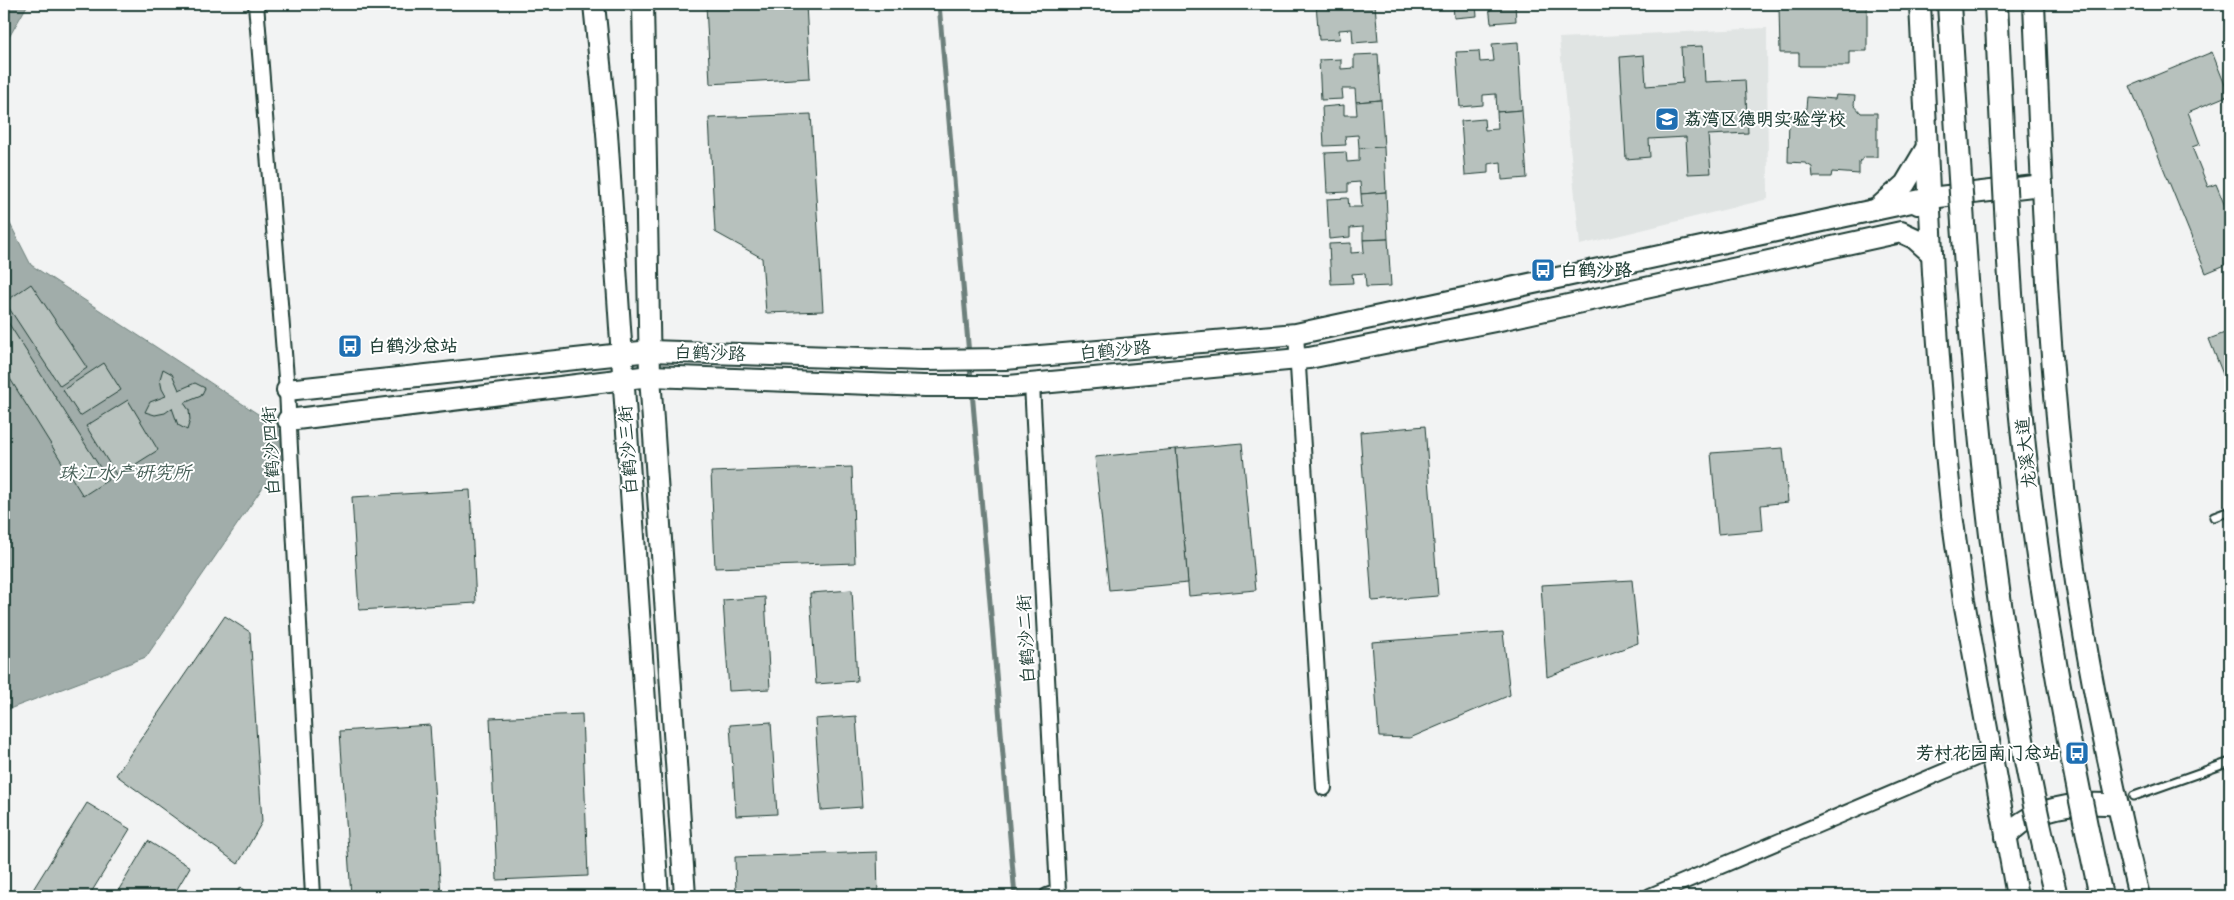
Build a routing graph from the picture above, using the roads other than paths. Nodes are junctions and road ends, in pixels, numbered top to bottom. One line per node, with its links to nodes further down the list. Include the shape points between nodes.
1 (256, 4): 21 (street, 白鹤沙四街)
2 (594, 4): 16 (street, 白鹤沙三街, via 607,133)
3 (643, 4): 15 (street, 白鹤沙三街)
4 (1920, 4): 8 (street)
5 (1949, 4): 36 (main road, bridge, via 1987,514 2015,699)
6 (1996, 4): 37 (main road, 龙溪大道, bridge, via 2017,362 2028,480 2058,691)
7 (2034, 4): 9 (street)
8 (1927, 147): 10 (street); 11 (street, via 1905,184)
9 (2042, 185): 10 (street, 白鹤沙路); 28 (street, via 2062,468 2074,570 2093,680)
10 (1930, 198): 11 (street, 白鹤沙路); 12 (street); 13 (street)
11 (1876, 210): 14 (street, 白鹤沙路)
12 (1856, 240): 13 (street, via 1901,232 1914,238); 17 (street, 白鹤沙路, via 1500,320)
13 (1932, 254): 25 (street, via 1952,515)
14 (1296, 334): 15 (street, 白鹤沙路, via 1005,359 923,360); 17 (street)
15 (650, 352): 16 (street, 白鹤沙路); 18 (street, 白鹤沙三街)
16 (622, 354): 19 (street, 白鹤沙三街); 21 (street, 白鹤沙路)
17 (1298, 359): 20 (street, 白鹤沙路); 27 (street)
18 (650, 376): 19 (street, 白鹤沙路); 20 (street, 白鹤沙路, via 925,386); 33 (street, 白鹤沙三街)
19 (624, 379): 22 (street, 白鹤沙路); 32 (street, 白鹤沙三街)
20 (1032, 384): 30 (street, 白鹤沙二街)
21 (287, 390): 22 (street, 白鹤沙四街)
22 (288, 420): 31 (street, 白鹤沙四街)
23 (2230, 511): 24 (lane)
24 (2214, 518)
25 (1990, 752): 29 (street); 34 (street)
26 (2230, 762): 28 (lane)
27 (1324, 788)
28 (2126, 800): 29 (street, via 2039,814 2019,822); 38 (street)
29 (2006, 837): 35 (street)
30 (1052, 894)
31 (313, 896)
32 (658, 896)
33 (685, 896)
34 (1650, 896)
35 (2018, 896)
36 (2056, 896)
37 (2101, 896)
38 (2139, 896)

